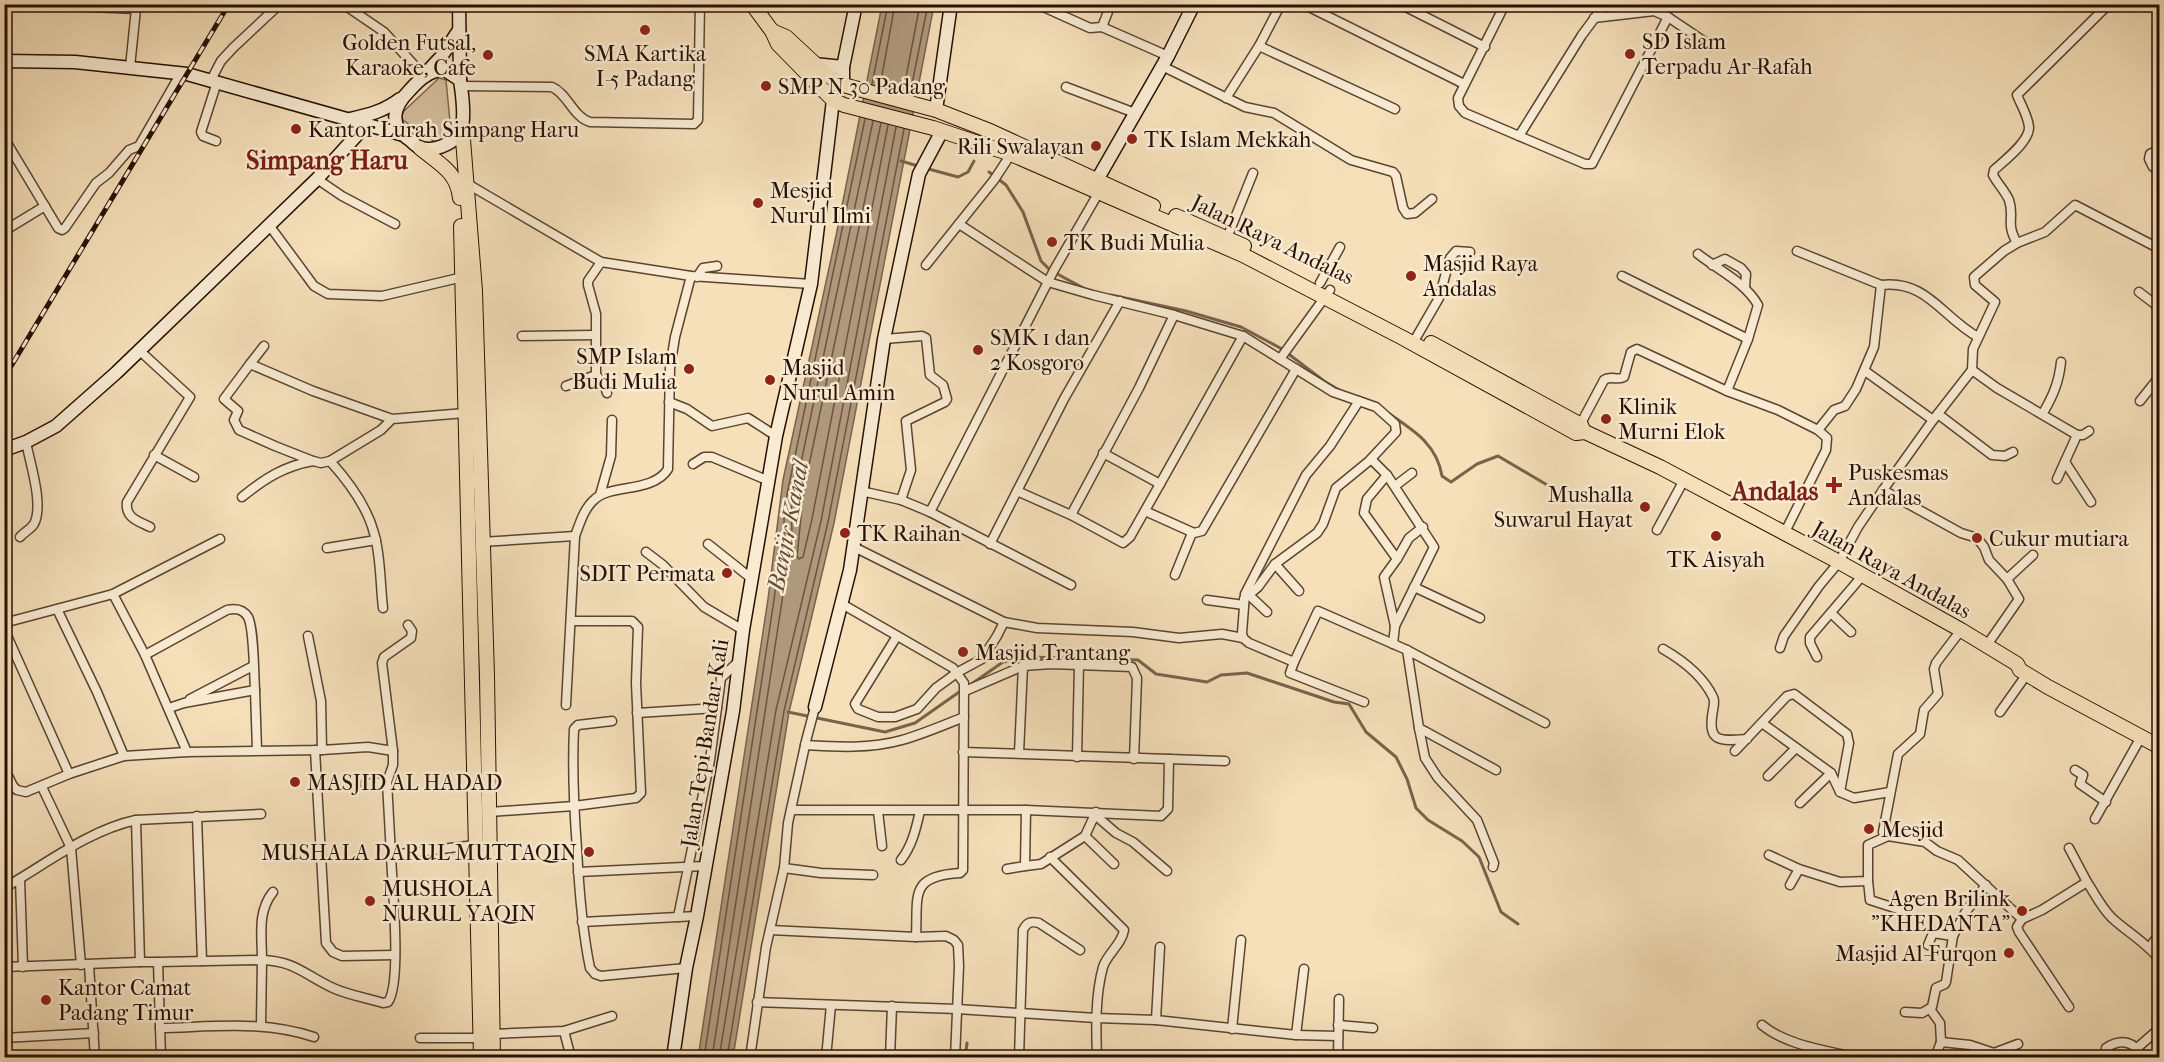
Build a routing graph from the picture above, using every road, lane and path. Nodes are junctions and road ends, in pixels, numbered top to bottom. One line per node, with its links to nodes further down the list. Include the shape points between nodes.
1 (85, 4): 18 (street, via 90,8)
2 (280, 4): 34 (street, via 221,61)
3 (343, 4): 33 (street, via 384,32)
4 (459, 4): 22 (street)
5 (700, 4): 35 (street, via 698,120 694,124 590,122 552,87)
6 (752, 4): 23 (main road)
7 (856, 4): 31 (street)
8 (951, 4): 42 (street)
9 (1036, 4): 21 (street, via 1090,28)
10 (1111, 4): 21 (street)
11 (1194, 4): 28 (street)
12 (1281, 4): 24 (street)
13 (1303, 4): 36 (street)
14 (1400, 4): 26 (street)
15 (1605, 4): 20 (street)
16 (2109, 4): 69 (street, via 2017,95 2030,130 1993,175 2010,203 2009,224)
17 (1503, 5): 26 (street)
18 (140, 7): 30 (street)
19 (1668, 17): 20 (street, via 1645,11); 25 (street); 50 (street, via 1592,165)
20 (1594, 18): 50 (street)
21 (1102, 27): 28 (street)
22 (459, 30): 33 (street); 35 (street)
23 (772, 31): 29 (main road, Jalan Raya Andalas, via 786,37); 41 (main road, via 778,44)
24 (1259, 46): 40 (street); 43 (street)
25 (1711, 46)
26 (1485, 47): 36 (street)
27 (4, 61): 30 (street)
28 (1165, 61): 40 (street); 44 (street)
29 (814, 64): 31 (street); 37 (main road, Jalan Raya Andalas)
30 (130, 67): 32 (street)
31 (843, 67): 37 (street)
32 (181, 74): 34 (street); 62 (street, via 139,146 129,150 96,183 65,228 58,228)
33 (424, 75): 35 (street, via 446,70); 39 (street)
34 (214, 81): 45 (street); 52 (street, via 201,132)
35 (461, 83): 47 (street)
36 (1464, 84): 50 (street, via 1458,98 1461,110)
37 (845, 85): 42 (main road, Jalan Raya Andalas)
38 (1066, 87): 44 (street)
39 (403, 96): 45 (street, via 388,108); 49 (street, via 394,120)
40 (1226, 98): 61 (street, via 1274,113 1361,165 1393,172 1407,214 1415,213)
41 (839, 102): 48 (main road, Jalan Raya Andalas); 83 (street, Jalan Tepi Bandar Kali)
42 (933, 109): 54 (main road, Jalan Raya Andalas, via 990,131)
43 (1395, 109)
44 (1135, 114): 60 (street)
45 (349, 120): 46 (street)
46 (366, 125): 49 (street); 58 (street)
47 (462, 127): 53 (street, via 448,144); 59 (main road)
48 (938, 129): 54 (main road, Jalan Raya Andalas); 96 (street, via 919,174)
49 (400, 134): 53 (street)
50 (1519, 136)
51 (5, 139): 62 (street)
52 (216, 141)
53 (420, 148): 59 (main road)
54 (1013, 149): 60 (main road, Jalan Raya Andalas); 65 (street)
55 (2160, 149): 56 (street, via 2150,154 2149,159)
56 (2160, 170)
57 (1253, 173): 68 (street)
58 (316, 179): 64 (street); 66 (street)
59 (462, 182): 75 (street); 82 (main road); 150 (main road, via 475,291)
60 (1098, 186): 63 (main road, Jalan Raya Andalas); 80 (street)
61 (1432, 199)
62 (45, 206): 67 (street)
63 (1172, 219): 68 (main road, Jalan Raya Andalas); 86 (main road, Jalan Raya Andalas)
64 (395, 224)
65 (959, 224): 76 (street); 80 (street)
66 (269, 225): 82 (street, via 314,286 328,294 382,296); 99 (street)
67 (4, 231)
68 (1227, 238): 86 (main road, Jalan Raya Andalas)
69 (2017, 243): 71 (street, via 2045,232 2075,205); 95 (street, via 1974,277 1975,285 1995,302)
70 (1340, 247): 86 (street)
71 (2160, 249)
72 (1797, 251): 84 (street)
73 (1470, 252): 94 (street, via 1456,251 1450,258 1441,294)
74 (1698, 254): 78 (street)
75 (601, 262): 79 (street); 91 (street, via 588,281 596,314)
76 (926, 265)
77 (717, 266): 79 (street, via 703,268)
78 (1712, 266): 85 (street); 85 (street, via 1719,260 1732,262 1746,274)
79 (694, 276): 83 (street); 114 (street, via 672,351)
80 (1051, 276): 88 (street, via 1093,295); 152 (street)
81 (1622, 276): 97 (street)
82 (463, 277): 115 (main road)
83 (811, 284): 124 (street, Jalan Tepi Bandar Kali)
84 (1881, 285): 95 (street, via 1904,285 1916,290); 105 (street, via 1874,347)
85 (1744, 287): 97 (street, via 1758,305)
86 (1325, 290): 94 (main road, Jalan Raya Andalas); 100 (street); 108 (main road, Jalan Raya Andalas)
87 (2139, 292): 89 (street)
88 (1120, 301): 90 (street); 145 (street)
89 (2160, 308)
90 (1174, 315): 93 (street); 128 (street)
91 (595, 335): 92 (street); 106 (street)
92 (522, 336)
93 (1243, 336): 100 (street); 141 (street)
94 (1417, 336): 108 (main road, Jalan Raya Andalas)
95 (1978, 337): 104 (street)
96 (884, 339): 144 (street); 148 (street, via 926,338 930,375 943,385 946,399 906,421 911,470)
97 (1748, 339): 110 (street)
98 (264, 346): 102 (street)
99 (140, 351): 125 (street, via 56,426); 129 (street, via 190,397)
100 (1284, 354): 103 (street)
101 (2061, 362): 116 (street, via 2055,392)
102 (250, 364): 118 (street); 131 (street, via 224,399 238,411 236,427)
103 (1296, 369): 112 (street, via 1333,392); 157 (street, via 1206,528)
104 (1972, 370): 116 (street); 117 (street)
105 (1865, 371): 117 (street); 121 (street, via 1845,406 1834,410)
106 (596, 375): 109 (street); 111 (street)
107 (2160, 376): 113 (street)
108 (1498, 385): 120 (main road, Jalan Raya Andalas)
109 (566, 386)
110 (1727, 391): 120 (street, via 1634,349 1625,376 1604,380); 121 (street)
111 (607, 393)
112 (1359, 401): 130 (street, via 1376,407 1397,426); 182 (street, via 1303,481 1245,594)
113 (2140, 401)
114 (669, 402): 124 (street, via 712,426 748,418); 146 (street, via 668,470 648,484)
115 (465, 413): 118 (street); 150 (main road)
116 (2043, 413): 123 (street)
117 (1936, 417): 127 (street, via 1992,455); 143 (street)
118 (392, 419): 132 (street)
119 (612, 420): 146 (street, via 610,456)
120 (1581, 430): 139 (main road, Jalan Raya Andalas)
121 (1818, 430): 158 (street, via 1827,438 1826,450)
122 (2089, 431): 123 (street)
123 (2077, 435): 133 (street)
124 (776, 436): 140 (street, Jalan Tepi Bandar Kali)
125 (26, 442): 126 (street); 160 (street, via 37,499 34,523)
126 (4, 450)
127 (2013, 452)
128 (1103, 453): 141 (street); 153 (street)
129 (154, 454): 137 (street); 154 (street, via 126,506 130,517)
130 (1371, 459): 136 (street); 172 (street, via 1336,488 1317,533)
131 (313, 461): 132 (street); 147 (street, via 274,474)
132 (330, 461): 162 (street, via 355,492)
133 (2065, 462): 138 (street); 149 (street)
134 (693, 464): 140 (street, via 712,457)
135 (1412, 473): 142 (street)
136 (1387, 475): 142 (street); 170 (street, via 1367,500 1364,513)
137 (194, 477)
138 (2057, 479)
139 (1684, 480): 156 (street); 158 (main road, Jalan Raya Andalas)
140 (769, 481): 175 (street, Jalan Tepi Bandar Kali)
141 (1160, 484): 151 (street)
142 (1395, 486): 155 (street)
143 (1883, 490): 171 (street); 176 (street, via 1977,538 1989,560)
144 (861, 491): 148 (street); 166 (street)
145 (1017, 491): 153 (street); 165 (street)
146 (600, 495): 159 (street, via 584,513)
147 (242, 497)
148 (901, 500): 152 (street)
149 (2091, 502)
150 (474, 506): 163 (main road); 217 (main road)
151 (1145, 511): 153 (street, via 1123,543); 157 (street)
152 (930, 512): 165 (street)
153 (1071, 515)
154 (150, 527)
155 (1423, 527): 170 (street, via 1409,538); 178 (street, via 1434,549)
156 (1657, 530)
157 (1192, 533): 174 (street)
158 (1784, 534): 171 (main road, Jalan Raya Andalas)
159 (575, 536): 163 (street); 189 (street)
160 (20, 537)
161 (220, 539): 180 (street)
162 (376, 540): 167 (street); 184 (street)
163 (481, 543): 218 (main road)
164 (708, 544): 175 (street)
165 (990, 544): 177 (street)
166 (854, 547): 183 (street); 190 (street)
167 (327, 548)
168 (646, 552): 195 (street, via 704,607)
169 (2033, 555): 176 (street)
170 (1398, 559): 193 (street, via 1383,579)
171 (1839, 562): 173 (main road, Jalan Raya Andalas); 203 (street, via 1784,636)
172 (1275, 564): 179 (street); 182 (street)
173 (1863, 575): 187 (street); 196 (main road, Jalan Raya Andalas)
174 (1175, 576)
175 (752, 579): 195 (street, Jalan Tepi Bandar Kali)
176 (2007, 579): 202 (street, via 2019,599)
177 (1071, 585)
178 (1414, 587): 188 (street); 193 (street)
179 (1299, 591)
180 (113, 594): 185 (street); 206 (street)
181 (1207, 600): 182 (street)
182 (1246, 600): 186 (street); 200 (street)
183 (842, 604): 199 (street); 222 (street)
184 (383, 608)
185 (57, 609): 191 (street); 246 (street)
186 (1267, 612)
187 (1831, 613): 197 (street); 207 (street, via 1809,639)
188 (1480, 618)
189 (572, 621): 221 (street); 226 (street, via 637,624)
190 (1004, 622): 200 (street, via 1179,638 1222,634); 214 (street, via 982,659)
191 (4, 623)
192 (408, 625): 241 (street, via 411,638 384,657 382,663)
193 (1395, 626): 201 (street)
194 (4, 628): 255 (street)
195 (743, 630): 208 (street, Jalan Tepi Bandar Kali)
196 (1961, 630): 202 (main road, Jalan Raya Andalas); 261 (street, via 1936,663 1938,694 1924,710 1920,734 1898,754)
197 (1851, 632)
198 (308, 636): 240 (street, via 321,701)
199 (897, 636): 214 (street); 214 (street, via 862,690 855,704 858,710 878,717 895,717 917,709)
200 (1244, 638): 209 (street)
201 (1393, 644): 204 (street); 209 (street, via 1318,611)
202 (1987, 645): 213 (main road, Jalan Raya Andalas)
203 (1780, 648)
204 (1407, 650): 229 (street); 232 (street)
205 (1663, 650): 234 (street, via 1689,667 1711,694 1711,729 1715,737 1722,741)
206 (145, 655): 211 (street, via 227,610 237,609 250,621); 223 (street)
207 (1817, 657)
208 (739, 661): 224 (street, via 721,678); 287 (street, Jalan Tepi Bandar Kali)
209 (1294, 662): 219 (street, via 1290,673)
210 (1080, 664): 212 (street); 247 (street); 248 (street, via 1128,666 1137,674)
211 (253, 666): 216 (street); 220 (street)
212 (1023, 666): 215 (street); 245 (street)
213 (2022, 669): 225 (street); 231 (main road, Jalan Raya Andalas)
214 (958, 672): 215 (street)
215 (965, 688): 227 (street)
216 (255, 690): 220 (street); 239 (street)
217 (472, 696): 218 (main road); 278 (main road)
218 (487, 696): 270 (main road)
219 (1364, 702)
220 (184, 703): 223 (street)
221 (566, 705)
222 (815, 707): 236 (street)
223 (169, 708): 243 (street)
224 (717, 708): 226 (street); 289 (street)
225 (2000, 712)
226 (638, 713): 264 (street, via 639,796)
227 (964, 717): 236 (street, via 883,744 846,748); 244 (street)
228 (612, 722): 264 (street, via 578,725 573,729)
229 (1545, 723)
230 (1762, 723): 234 (street); 238 (street); 260 (street, via 1787,696 1794,694 1842,728 1849,740)
231 (2123, 724): 233 (main road, Jalan Raya Andalas); 235 (main road, Jalan Raya Andalas)
232 (1419, 728): 252 (street); 290 (street, via 1429,765 1477,820)
233 (2140, 737): 237 (main road, Jalan Raya Andalas); 262 (street)
234 (1747, 739): 242 (street)
235 (2160, 739)
236 (805, 743): 265 (street)
237 (2160, 747)
238 (1796, 748): 254 (street); 256 (street)
239 (258, 750): 240 (street); 243 (street)
240 (318, 750): 241 (street, via 368,747); 319 (street, via 326,943 342,956)
241 (393, 751): 257 (street)
242 (1735, 751)
243 (187, 752): 246 (street)
244 (963, 752): 245 (street); 266 (street)
245 (1019, 753): 247 (street)
246 (124, 756): 255 (street)
247 (1077, 756): 248 (street)
248 (1134, 759): 249 (street)
249 (1169, 759): 250 (street); 272 (street, via 1168,809 1164,815)
250 (1225, 761)
251 (4, 768): 259 (street, via 17,790 26,792)
252 (1496, 770)
253 (2075, 770): 262 (street, via 2083,775 2080,784)
254 (1831, 773): 260 (street); 263 (street)
255 (69, 774): 259 (street)
256 (1768, 776)
257 (387, 782): 258 (street); 282 (street)
258 (364, 784)
259 (42, 787): 280 (street)
260 (1840, 792): 261 (street, via 1854,798)
261 (1890, 792): 277 (street, via 1882,830)
262 (2106, 802): 274 (street)
263 (1800, 803)
264 (574, 806): 270 (street); 295 (street)
265 (791, 810): 268 (street); 291 (street)
266 (964, 810): 267 (street); 269 (street); 312 (street, via 963,870 929,879 919,888)
267 (1026, 810): 272 (street); 288 (street)
268 (878, 811): 269 (street); 279 (street)
269 (920, 812): 285 (street, via 908,852)
270 (490, 813): 318 (main road)
271 (261, 814): 273 (street)
272 (1096, 814): 276 (street); 294 (street)
273 (197, 816): 275 (street); 322 (street)
274 (2095, 819)
275 (136, 820): 280 (street, via 117,824); 323 (street)
276 (1085, 836): 284 (street); 286 (street)
277 (1888, 836): 298 (street, via 1868,845); 301 (street, via 1925,842 1958,860)
278 (475, 845): 282 (street); 318 (main road)
279 (882, 846)
280 (71, 848): 297 (street); 325 (street)
281 (2069, 848): 299 (street)
282 (391, 855): 319 (street)
283 (1769, 855): 292 (street)
284 (1050, 857): 288 (street, via 1038,865); 340 (street, via 1124,930 1103,969)
285 (901, 860)
286 (1114, 864)
287 (705, 866): 289 (street); 305 (street, Jalan Tepi Bandar Kali)
288 (1026, 866): 293 (street)
289 (688, 867): 295 (street); 306 (street)
290 (1493, 867)
291 (784, 868): 296 (street); 309 (street)
292 (1798, 868): 298 (street, via 1842,883); 300 (street)
293 (1007, 869)
294 (1167, 871)
295 (578, 872): 308 (street)
296 (873, 875)
297 (20, 879): 302 (street); 327 (street)
298 (1868, 881): 304 (street, via 1870,900)
299 (2087, 882): 307 (street); 316 (street, via 2112,917)
300 (1790, 885)
301 (1986, 885): 307 (street); 311 (street)
302 (4, 888)
303 (273, 892): 320 (street, via 262,911)
304 (1901, 910)
305 (697, 916): 306 (street); 328 (street, Jalan Tepi Bandar Kali)
306 (678, 917): 308 (street)
307 (2022, 919): 334 (street, via 2017,927 2019,932)
308 (582, 922): 328 (street, via 590,968 595,974)
309 (770, 930): 312 (street); 331 (street)
310 (2160, 933): 316 (street)
311 (1953, 936): 314 (street, via 1933,933); 336 (street, via 1946,982 1934,991)
312 (916, 937): 335 (street, via 946,936 958,945)
313 (1241, 940): 348 (street)
314 (1928, 945)
315 (1160, 947): 341 (street)
316 (2149, 948): 321 (street)
317 (1080, 950): 338 (street, via 1039,923 1026,924)
318 (485, 954): 352 (main road)
319 (395, 955): 320 (street, via 391,998 383,1003 335,989 294,965)
320 (262, 960): 322 (street); 343 (street)
321 (2160, 960)
322 (202, 961): 324 (street)
323 (140, 962): 324 (street); 325 (street)
324 (158, 962): 345 (street)
325 (85, 965): 327 (street); 350 (street)
326 (4, 967): 327 (street)
327 (23, 967)
328 (686, 968): 367 (street, Jalan Tepi Bandar Kali)
329 (1304, 969): 351 (street)
330 (1339, 999): 344 (street)
331 (757, 1002): 332 (street); 368 (street)
332 (831, 1005): 333 (street); 369 (street)
333 (892, 1006): 335 (street); 370 (street)
334 (2069, 1007)
335 (957, 1009): 338 (street); 371 (street)
336 (1930, 1009): 337 (street, via 1922,1013); 357 (street, via 1940,1023)
337 (1905, 1012)
338 (1019, 1013): 340 (street); 372 (street)
339 (612, 1016): 349 (street)
340 (1096, 1018): 341 (street); 373 (street)
341 (1156, 1020): 348 (street)
342 (1762, 1024): 361 (street, via 1795,1042)
343 (261, 1025): 345 (street); 354 (street)
344 (1338, 1025): 346 (street); 353 (street)
345 (160, 1028): 363 (street)
346 (1373, 1028)
347 (2160, 1028): 360 (street)
348 (1232, 1029): 351 (street)
349 (564, 1031): 352 (street); 366 (street)
350 (94, 1033): 355 (street); 362 (street)
351 (1296, 1035): 353 (street)
352 (487, 1036): 356 (street); 364 (main road); 365 (main road)
353 (1338, 1036): 374 (street)
354 (314, 1037)
355 (4, 1038)
356 (420, 1038)
357 (1941, 1042): 358 (street, via 1994,1053); 376 (street)
358 (2018, 1044)
359 (2106, 1048): 360 (street, via 2119,1041)
360 (2137, 1048): 377 (street)
361 (1854, 1057): 375 (street)
362 (95, 1058)
363 (160, 1058)
364 (481, 1058)
365 (493, 1058)
366 (571, 1058)
367 (672, 1058)
368 (750, 1058)
369 (826, 1058)
370 (890, 1058)
371 (955, 1058)
372 (1019, 1058)
373 (1097, 1058)
374 (1338, 1058)
375 (1860, 1058)
376 (1935, 1058)
377 (2143, 1058)

